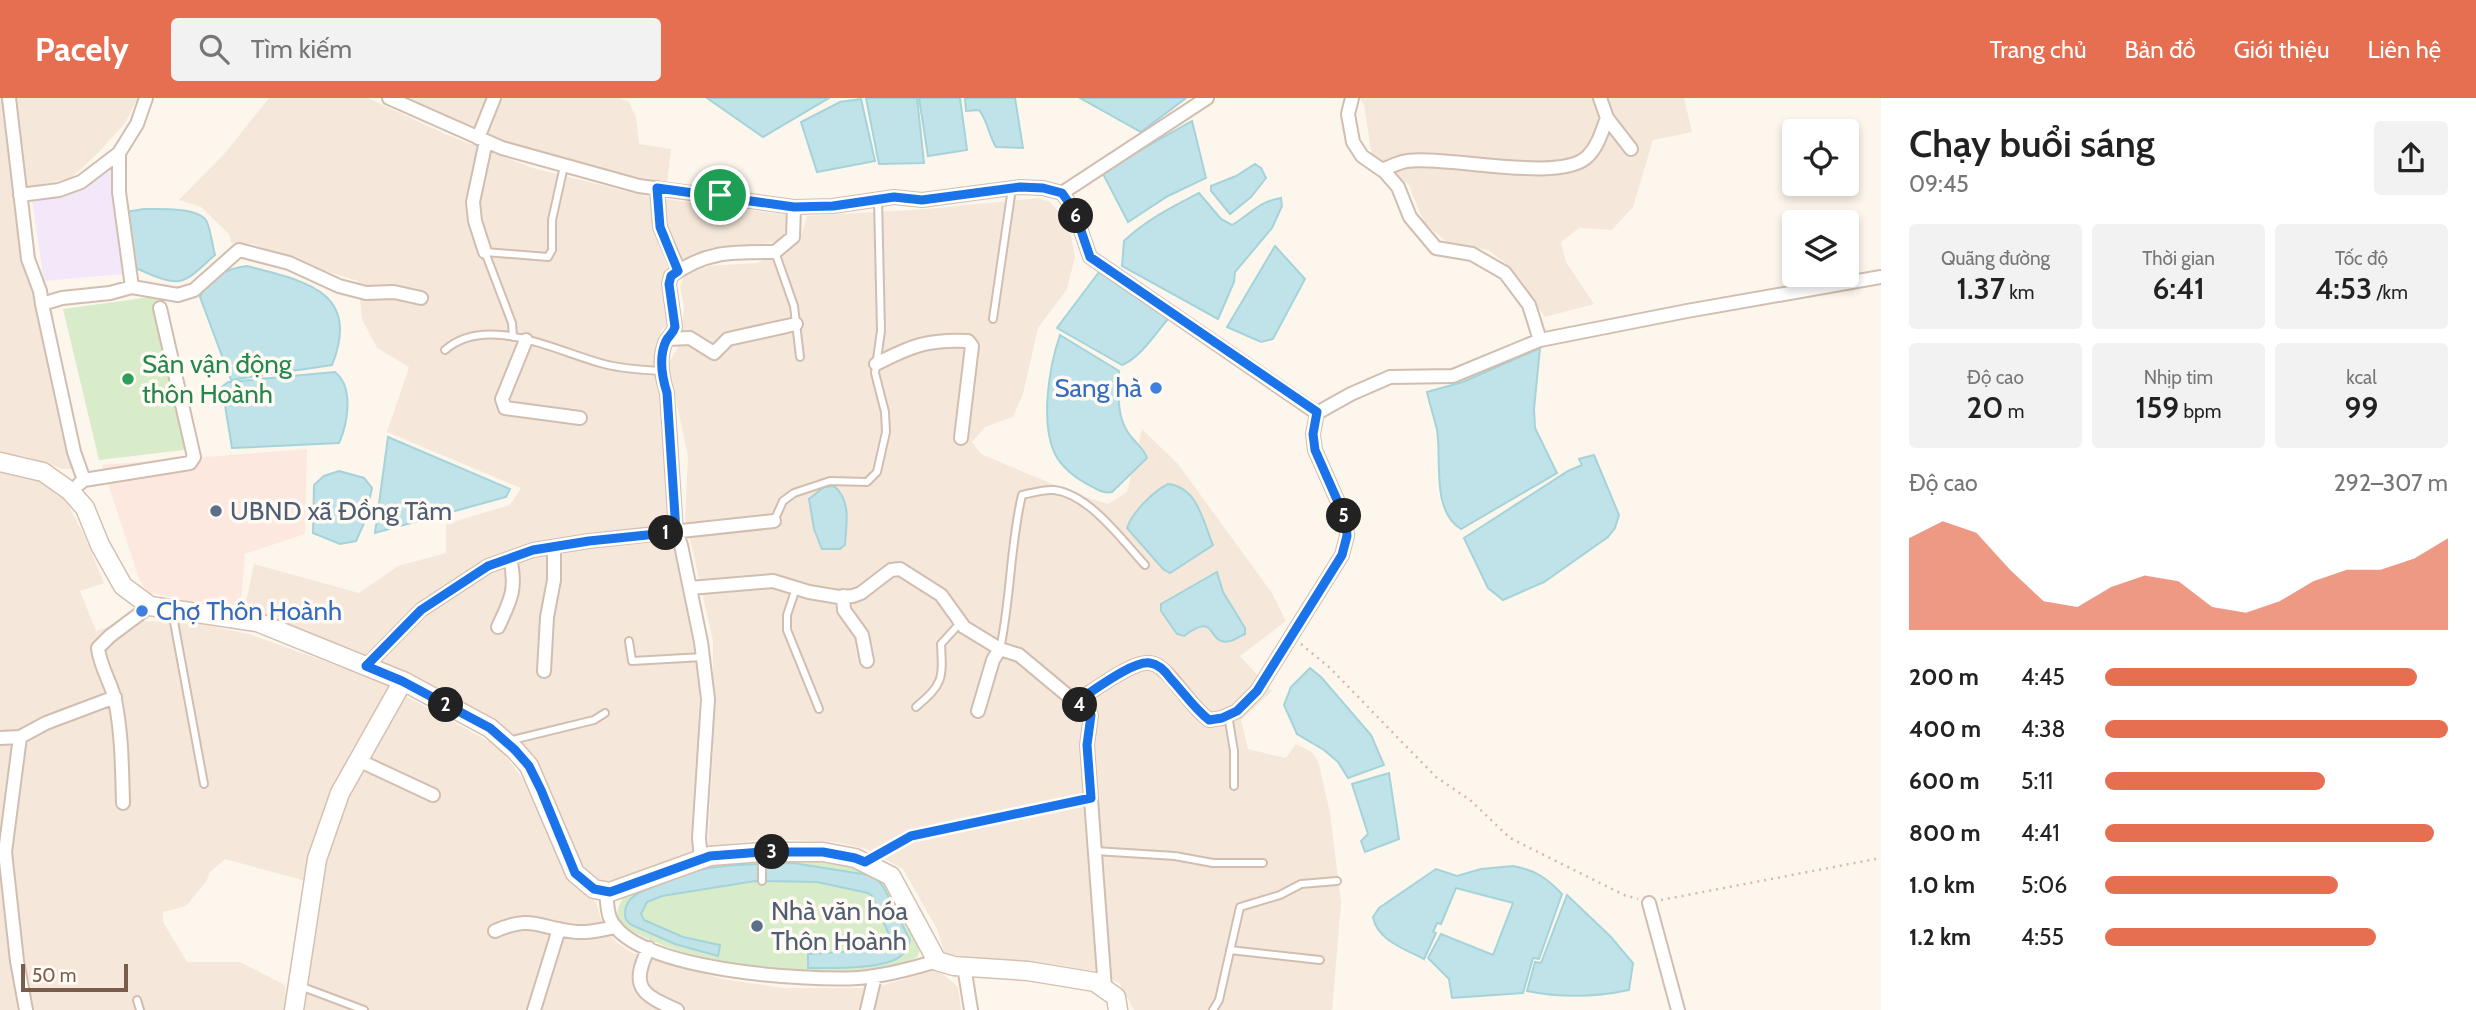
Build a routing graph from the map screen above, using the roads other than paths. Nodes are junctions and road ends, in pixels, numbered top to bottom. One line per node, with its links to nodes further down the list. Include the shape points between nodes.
1 (9, 98): 17 (street)
2 (146, 98): 11 (street)
3 (389, 98): 9 (street)
4 (494, 98): 9 (street)
5 (1207, 98): 16 (street)
6 (1352, 98): 13 (street, via 1353,142 1362,156)
7 (1600, 98): 8 (street)
8 (1607, 118): 10 (street); 13 (street, via 1586,159 1560,168 1432,160 1405,161)
9 (482, 140): 12 (street); 20 (street, via 473,202)
10 (1631, 149)
11 (119, 153): 17 (street, via 81,182); 24 (street, via 119,192)
12 (565, 166): 14 (street); 20 (lane, via 548,257)
13 (1382, 170): 32 (street, via 1398,187 1410,217 1436,248 1472,254 1505,273 1529,304)
14 (657, 188): 19 (street); 22 (street, via 660,227)
15 (1012, 188): 16 (street); 18 (street, via 922,200); 28 (lane)
16 (1062, 193): 37 (street, via 1074,210 1090,257)
17 (20, 195): 26 (street, via 28,259)
18 (878, 199): 19 (street); 35 (lane, via 881,331)
19 (794, 207): 21 (street, via 793,237)
20 (485, 252): 30 (lane)
21 (775, 252): 22 (street, via 721,253); 29 (lane)
22 (678, 271): 31 (street, via 669,284 675,327)
23 (1881, 277): 32 (street)
24 (132, 287): 25 (street, via 178,295 194,290 239,250 289,263 339,286); 26 (street)
25 (421, 298)
26 (42, 304): 41 (street)
27 (160, 307): 41 (street, via 194,457 190,463)
28 (993, 319)
29 (796, 324): 31 (street, via 728,339 713,353 690,338); 34 (lane)
30 (519, 338): 33 (lane, via 467,336); 36 (lane, via 624,369); 38 (street, via 502,399 505,408)
31 (667, 339): 36 (street)
32 (1540, 340): 37 (street, via 1454,376 1390,377)
33 (445, 350)
34 (800, 357)
35 (877, 364): 39 (street, via 920,344 968,341 972,346); 42 (lane, via 886,432 877,472 867,482 830,481 794,493 783,501)
36 (662, 371): 43 (street)
37 (1317, 412): 67 (street, via 1315,450 1346,520 1342,555 1257,691)
38 (580, 418)
39 (961, 438)
40 (0, 462): 41 (street)
41 (77, 486): 50 (street, via 100,545 123,586)
42 (774, 521): 43 (street)
43 (676, 532): 44 (street); 47 (street)
44 (554, 547): 45 (street); 59 (street)
45 (510, 558): 53 (street, via 512,598); 58 (street, via 488,566 421,610)
46 (1145, 565): 55 (lane, via 1085,503 1068,493 1052,489 1022,495)
47 (690, 588): 48 (street, via 773,581); 56 (street)
48 (796, 588): 49 (street); 64 (lane, via 787,630)
49 (843, 596): 52 (street, via 861,593 891,570 900,569 941,595); 57 (street, via 844,610 862,635)
50 (150, 606): 51 (street); 61 (street, via 98,648)
51 (172, 609): 58 (street, via 257,622); 72 (lane)
52 (961, 622): 55 (street); 63 (lane, via 941,645 940,684)
53 (498, 627)
54 (629, 641): 56 (lane, via 632,661)
55 (1000, 649): 62 (street, via 1019,655); 65 (street)
56 (703, 657): 79 (street, via 708,699)
57 (867, 661)
58 (366, 666): 60 (street)
59 (544, 671)
60 (402, 681): 70 (street, via 490,728); 71 (street)
61 (115, 697): 69 (street); 76 (street)
62 (1077, 701): 67 (street, via 1145,662 1154,663 1168,675 1209,720); 75 (street, via 1091,715 1087,745)
63 (916, 707)
64 (819, 709)
65 (978, 711)
66 (604, 713): 70 (lane, via 594,720)
67 (1228, 715): 73 (lane)
68 (0, 737): 69 (street)
69 (20, 737): 82 (street)
70 (506, 742): 85 (street, via 529,766 575,873 594,889)
71 (358, 760): 74 (street); 96 (street, via 340,793 317,859)
72 (204, 784)
73 (1234, 786)
74 (433, 795)
75 (1091, 798): 77 (street); 80 (lane, via 911,836)
76 (123, 803)
77 (1095, 851): 81 (lane, via 1213,863); 97 (street)
78 (762, 857): 79 (street); 80 (street, via 823,852); 83 (lane)
79 (701, 859): 85 (street)
80 (865, 862): 93 (street, via 891,876)
81 (1263, 863)
82 (4, 878): 100 (street)
83 (762, 881)
84 (1337, 881): 91 (lane, via 1301,884 1240,906)
85 (606, 891): 87 (street, via 609,917)
86 (1649, 903): 109 (street)
87 (616, 927): 88 (street, via 587,932); 90 (street)
88 (559, 929): 89 (street, via 530,922); 104 (street)
89 (495, 932)
90 (649, 948): 95 (street, via 679,960 746,973 819,979); 99 (street, via 641,987 648,998)
91 (1230, 950): 92 (lane); 108 (lane)
92 (1320, 960)
93 (937, 961): 94 (street); 95 (street)
94 (964, 967): 97 (street, via 1028,971 1095,982); 106 (street)
95 (875, 976): 105 (street)
96 (296, 985): 102 (street); 103 (lane)
97 (1105, 989): 107 (street, via 1116,997)
98 (137, 1000): 101 (lane)
99 (674, 1009)
100 (26, 1010)
101 (140, 1010)
102 (294, 1010)
103 (364, 1010)
104 (534, 1010)
105 (867, 1010)
106 (971, 1010)
107 (1118, 1010)
108 (1213, 1010)
109 (1678, 1010)

